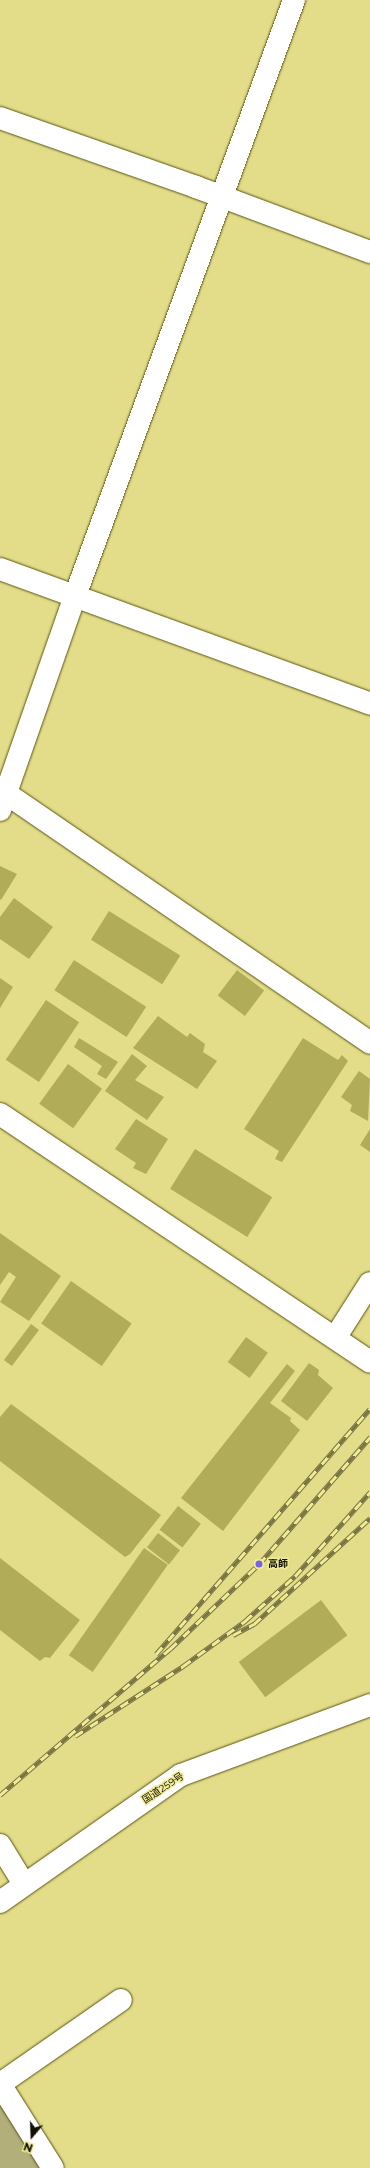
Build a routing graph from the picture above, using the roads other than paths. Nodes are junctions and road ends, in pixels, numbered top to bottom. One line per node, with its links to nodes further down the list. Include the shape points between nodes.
1 (294, 0): 3 (main road)
2 (0, 118): 3 (main road)
3 (221, 197): 4 (main road); 6 (main road)
4 (370, 252)
5 (0, 569): 6 (main road)
6 (75, 596): 7 (main road); 8 (main road)
7 (370, 704)
8 (3, 802): 9 (main road)
9 (370, 1043)
10 (0, 1114): 12 (main road)
11 (370, 1283): 12 (main road)
12 (335, 1338): 13 (main road)
13 (370, 1362)
14 (370, 1705): 16 (main road, 国道259号, via 181,1775)
15 (0, 1845): 16 (main road)
16 (24, 1884): 17 (main road, 国道259号)
17 (0, 1902)
18 (121, 2000): 19 (main road)
19 (0, 2084): 20 (main road)
20 (52, 2168)

